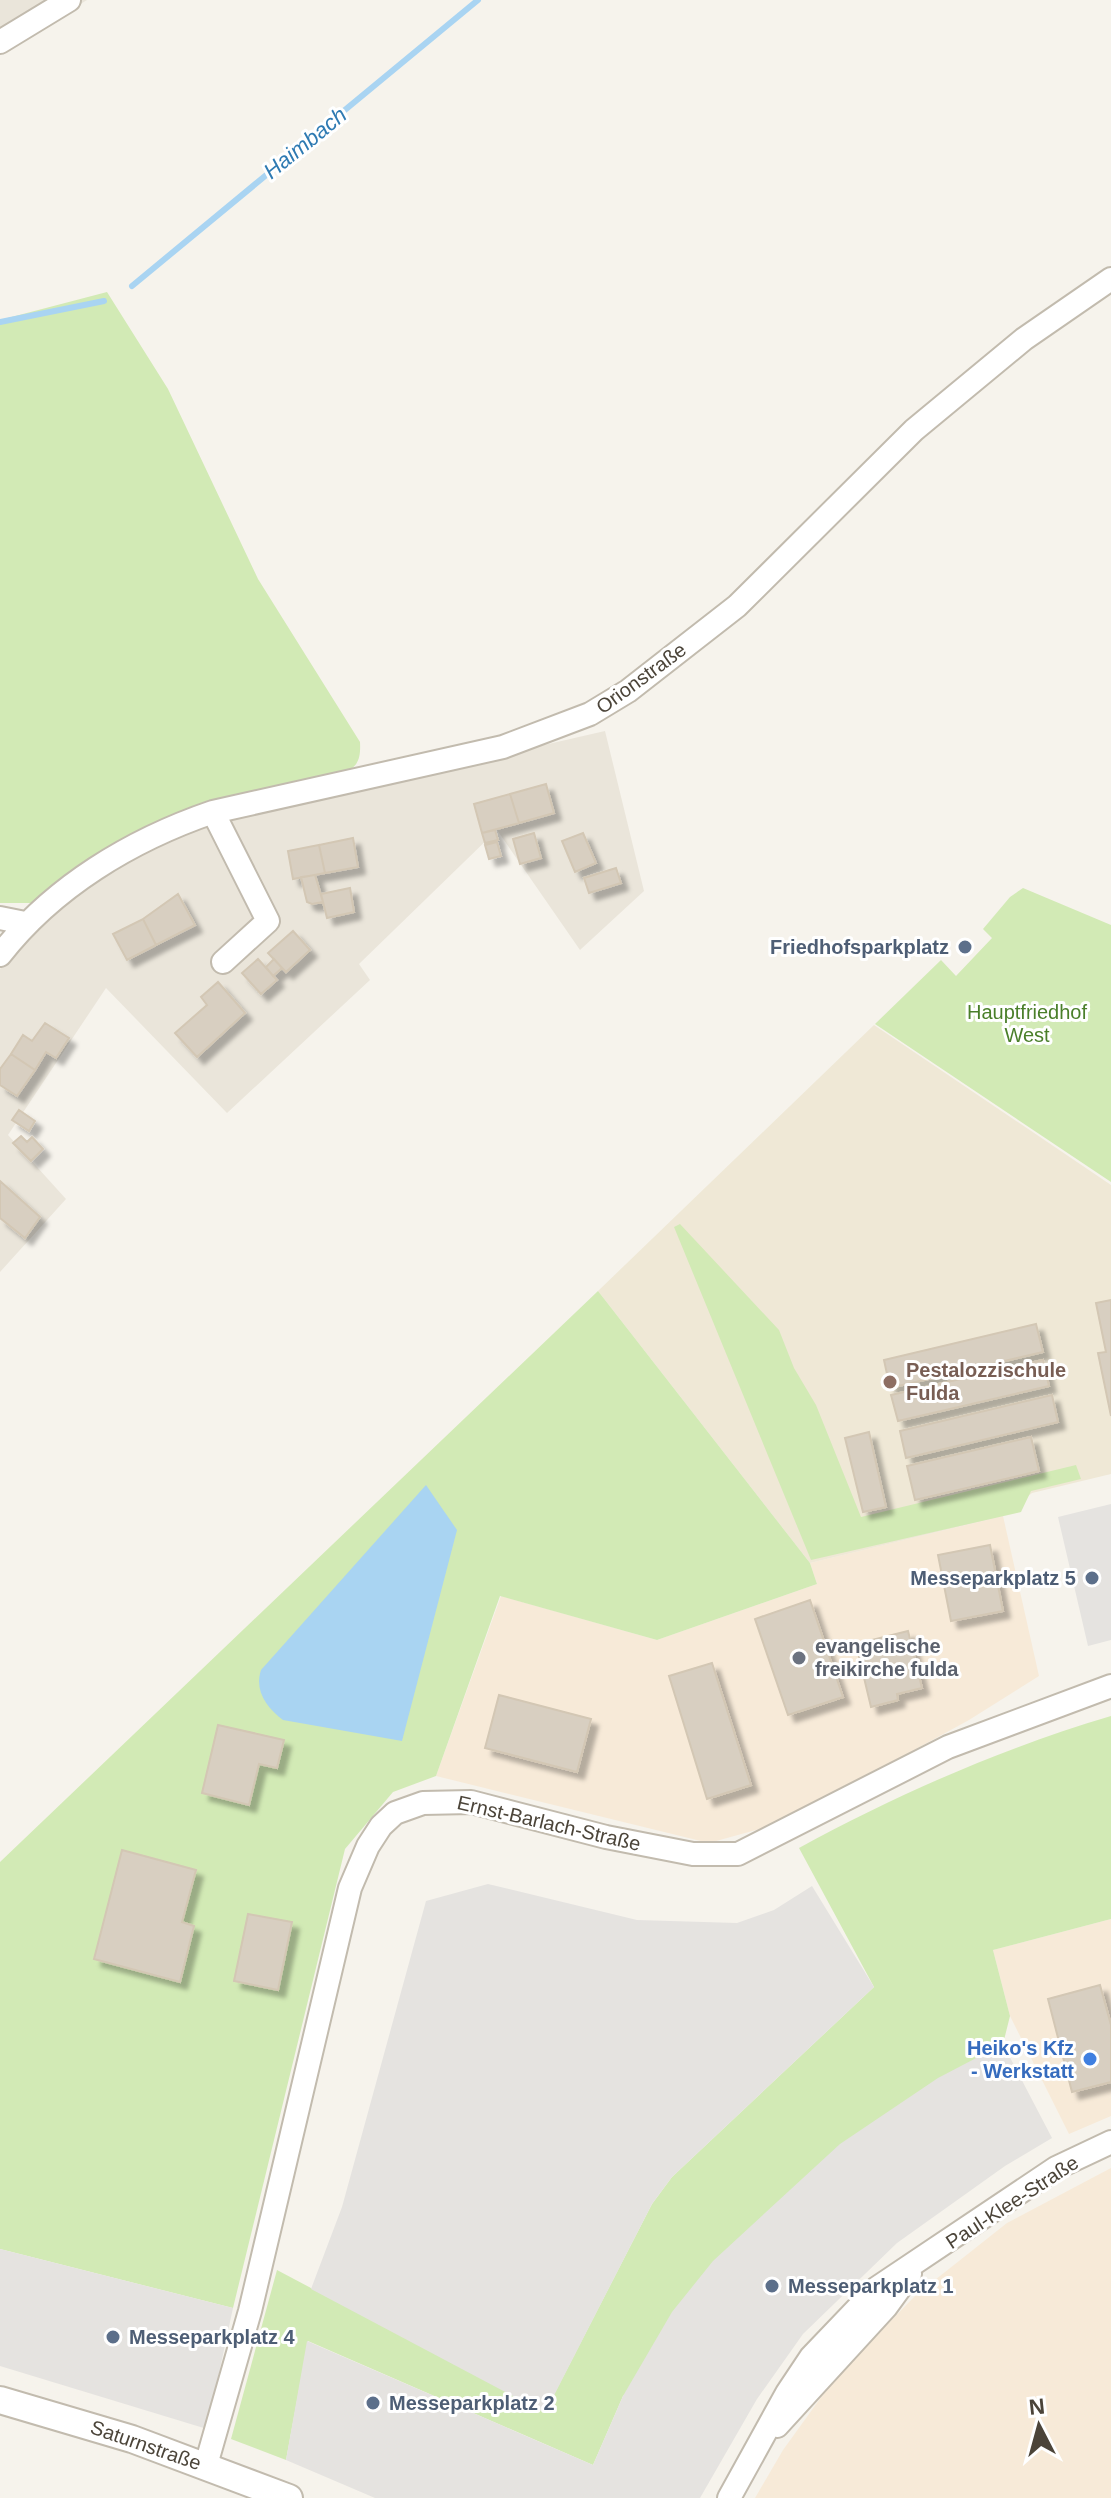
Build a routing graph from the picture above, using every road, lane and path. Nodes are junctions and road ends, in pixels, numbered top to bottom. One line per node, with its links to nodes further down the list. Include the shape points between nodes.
1 (69, 0): 2 (street)
2 (0, 42)
3 (1111, 279): 4 (street, Orionstraße, via 1024,339 926,420 737,606 590,714 503,747)
4 (213, 812): 6 (street, Orionstraße, via 93,870); 8 (street, via 268,921)
5 (0, 918): 6 (street)
6 (25, 923): 7 (street, Orionstraße)
7 (0, 955)
8 (223, 962)
9 (1111, 1686): 12 (street, Ernst-Barlach-Straße, via 948,1747 738,1854 664,1849 471,1802 423,1803 395,1813 368,1846 350,1888 250,2311)
10 (1111, 2142): 14 (street, Paul-Klee-Straße, via 1056,2168 916,2265 886,2307 764,2437)
11 (0, 2400): 12 (street, Saturnstraße)
12 (206, 2465): 13 (street, Saturnstraße)
13 (289, 2498)
14 (729, 2498)

